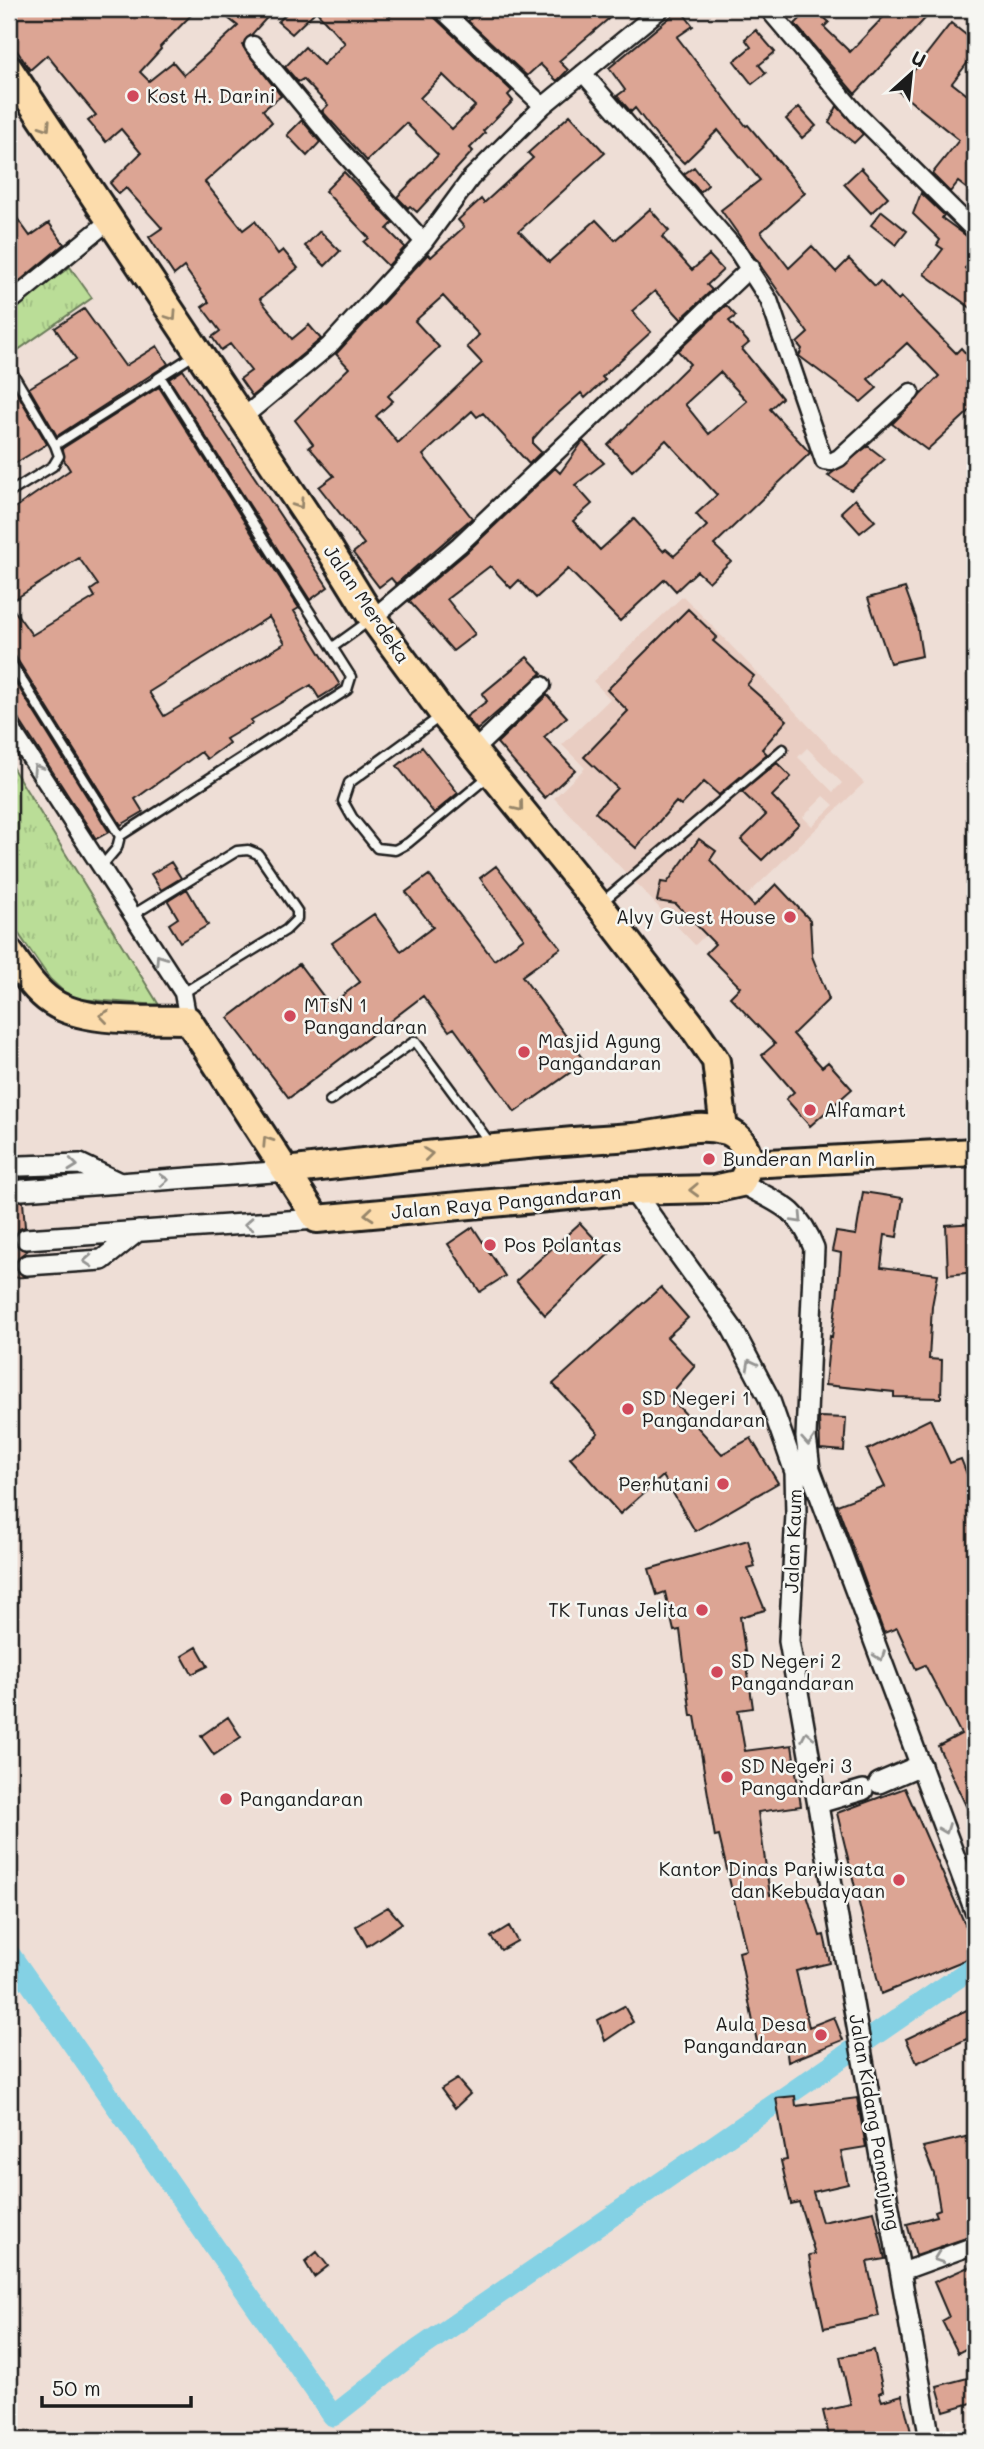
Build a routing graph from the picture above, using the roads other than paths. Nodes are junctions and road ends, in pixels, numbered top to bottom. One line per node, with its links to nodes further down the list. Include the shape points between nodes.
1 (441, 9): 7 (street)
2 (661, 9): 6 (street)
3 (768, 9): 9 (street, via 857,114)
4 (253, 45): 10 (street)
5 (9, 69): 8 (highway, Jalan Merdeka, one-way to 8)
6 (583, 73): 7 (street); 11 (street)
7 (543, 106): 10 (street, via 471,178)
8 (109, 221): 12 (street); 13 (highway, Jalan Merdeka, one-way to 13)
9 (975, 230)
10 (424, 242): 17 (street, via 329,346)
11 (751, 267): 16 (street, via 769,300 824,461 839,458); 20 (street, via 459,545)
12 (9, 303)
13 (197, 353): 15 (lane); 17 (highway, Jalan Merdeka)
14 (9, 367): 18 (lane)
15 (158, 378): 18 (lane); 21 (lane, via 165,380)
16 (911, 392)
17 (241, 419): 20 (highway, Jalan Merdeka, one-way to 20)
18 (55, 445): 19 (lane, via 59,456 53,466)
19 (9, 493)
20 (374, 617): 21 (lane); 24 (highway, Jalan Merdeka)
21 (333, 646): 29 (lane, via 351,677 347,690)
22 (9, 660): 29 (lane)
23 (542, 685): 27 (street)
24 (444, 715): 27 (highway, Jalan Merdeka); 28 (lane, via 349,783 343,801 368,838 377,848 394,849 408,843)
25 (9, 725): 30 (street, one-way to 25)
26 (783, 749): 31 (lane)
27 (473, 751): 28 (highway, Jalan Merdeka)
28 (492, 774): 31 (highway, Jalan Merdeka, one-way to 31)
29 (120, 836): 30 (lane, via 117,848)
30 (100, 868): 32 (street)
31 (599, 905): 37 (highway, Jalan Merdeka, via 716,1061)
32 (131, 916): 34 (street, one-way to 32); 34 (lane, via 237,851 248,850 258,855 297,911 297,919 286,929)
33 (9, 952): 35 (highway, one-way to 33, via 121,1018 60,1006 34,986)
34 (183, 993): 35 (street)
35 (188, 1020): 41 (highway, one-way to 35)
36 (330, 1101): 38 (lane, via 415,1041)
37 (724, 1130): 38 (highway, via 694,1128); 42 (highway, via 741,1140)
38 (492, 1146): 41 (highway, one-way to 38)
39 (975, 1152): 42 (highway, Jalan Raya Pangandaran)
40 (21, 1166): 43 (street, one-way to 43, via 80,1164)
41 (287, 1171): 43 (street, one-way to 41); 46 (highway)
42 (745, 1174): 45 (highway, Jalan Raya Pangandaran, one-way to 45, via 714,1189); 50 (street, Jalan Kaum, one-way to 50, via 795,1213 805,1224 814,1248 807,1437 810,1469)
43 (122, 1183): 44 (street)
44 (22, 1189)
45 (633, 1191): 46 (highway, Jalan Raya Pangandaran, one-way to 46); 51 (street, Jalan Kaum, one-way to 45, via 789,1641 795,1472 769,1398 732,1328)
46 (317, 1219): 47 (street, Jalan Raya Pangandaran, one-way to 47)
47 (138, 1231): 48 (street, Jalan Raya Pangandaran); 49 (street, one-way to 49, via 102,1260)
48 (26, 1239)
49 (27, 1265)
50 (921, 1765): 51 (street); 52 (street, Jalan Kaum, one-way to 52)
51 (819, 1803): 54 (street, Jalan Kidang Pananjung)
52 (975, 1911)
53 (975, 2245): 54 (street, one-way to 54)
54 (901, 2272): 55 (street, Jalan Kidang Pananjung)
55 (930, 2440)

